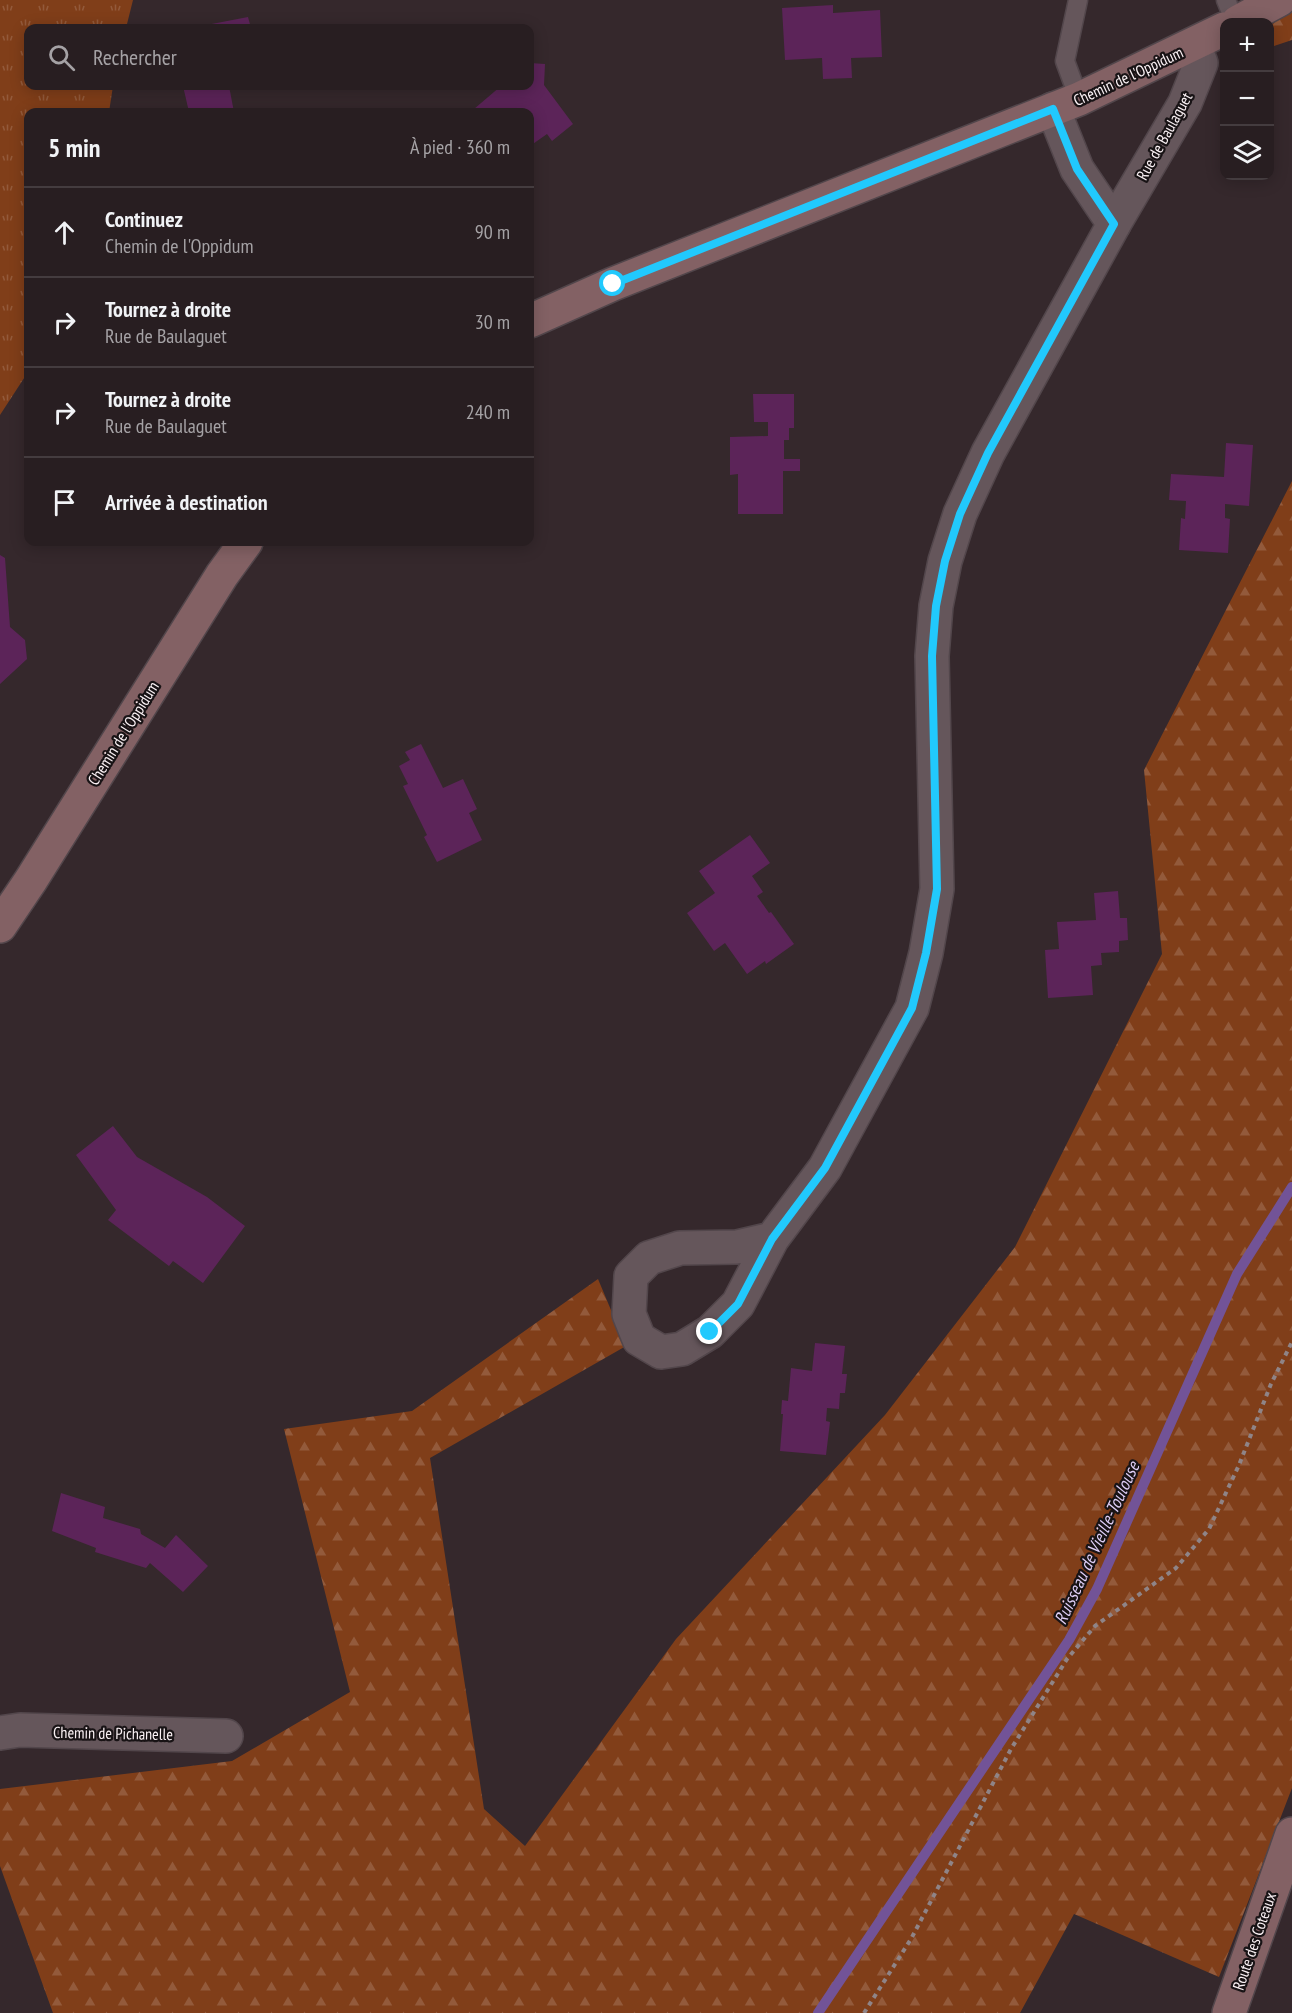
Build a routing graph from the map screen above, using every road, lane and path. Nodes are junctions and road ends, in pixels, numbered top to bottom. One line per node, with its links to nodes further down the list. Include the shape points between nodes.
1 (1078, 0): 8 (lane, via 1065,61)
2 (1226, 0): 4 (lane)
3 (1279, 0): 5 (street)
4 (1235, 18)
5 (1245, 18)
6 (1220, 31): 7 (street, Chemin de l'Oppidum)
7 (1194, 45): 8 (street, Chemin de l'Oppidum); 9 (street, Rue de Baulaguet, via 1201,63 1185,104)
8 (1066, 104): 9 (street, via 1077,169); 10 (street, Chemin de l'Oppidum)
9 (1114, 224): 13 (street, Rue de Baulaguet, via 988,453 960,514 945,561 932,656 937,889 912,1008 825,1168)
10 (534, 319)
11 (243, 546): 12 (street, Chemin de l'Oppidum)
12 (0, 926)
13 (772, 1239)
14 (1292, 1342): 18 (path, via 1209,1529 1176,1568 1095,1626 1067,1659 1011,1749 911,1938)
15 (0, 1732): 16 (street, Chemin de Pichanelle)
16 (226, 1736)
17 (1292, 1834): 19 (street, Route des Coteaux)
18 (864, 2013)
19 (1229, 2013)

